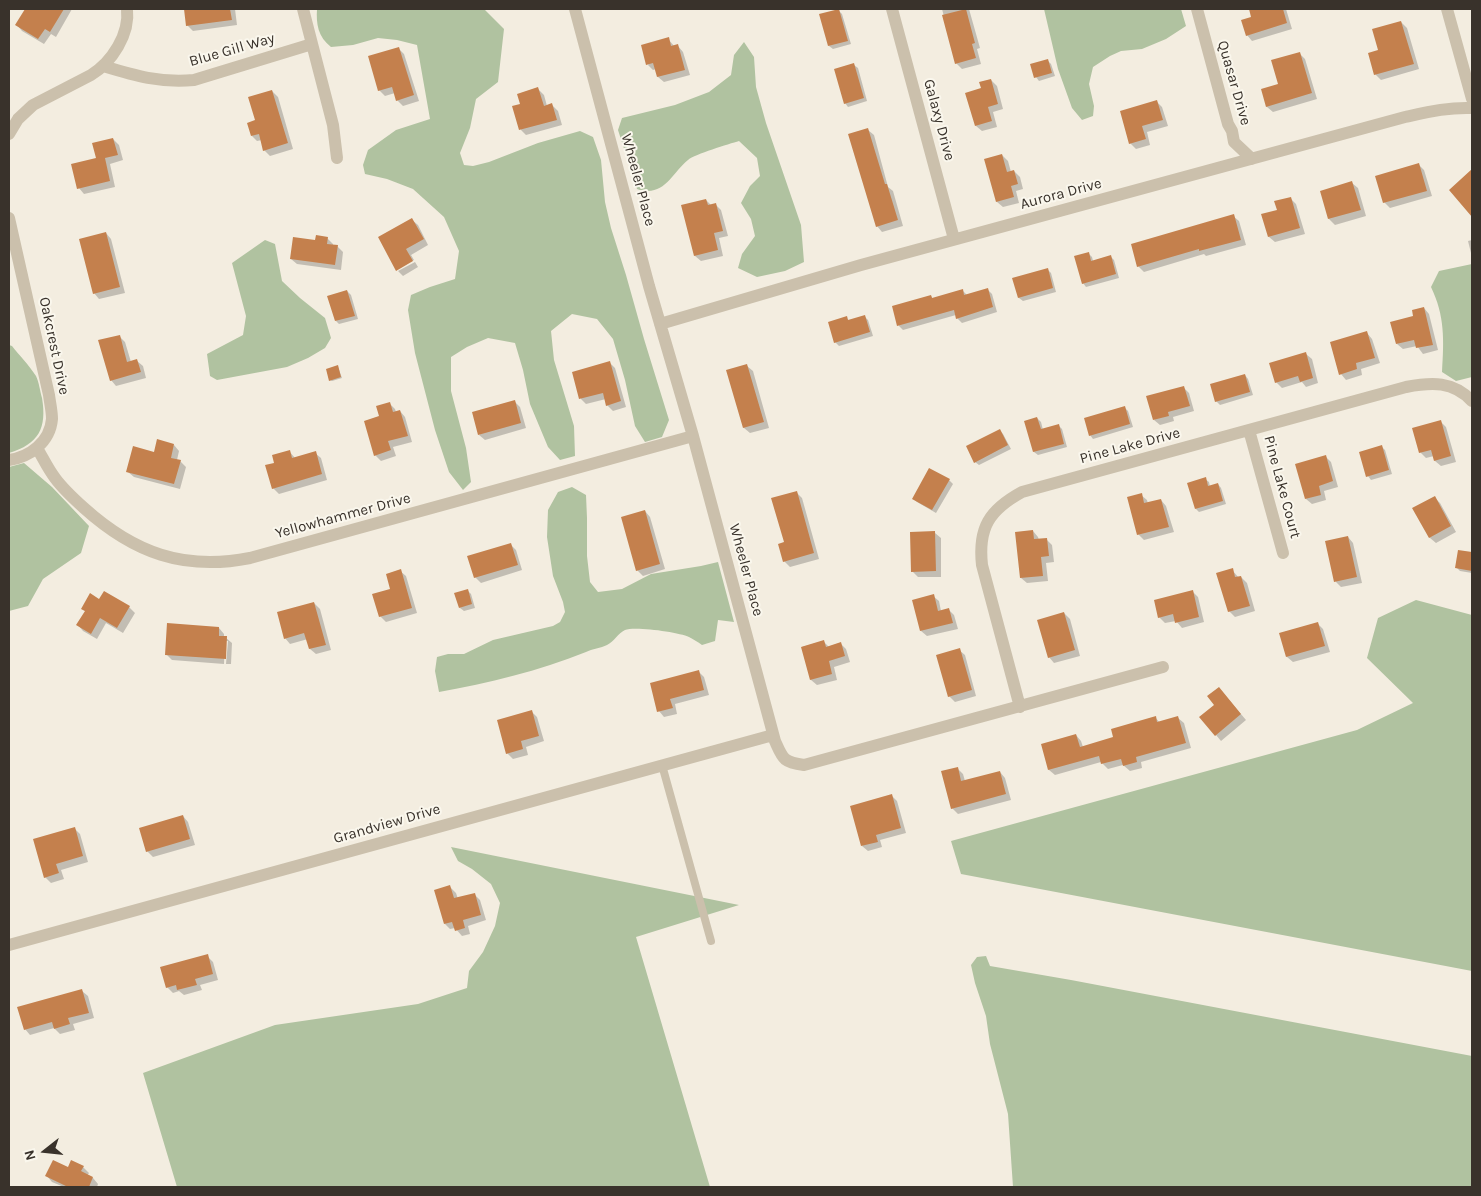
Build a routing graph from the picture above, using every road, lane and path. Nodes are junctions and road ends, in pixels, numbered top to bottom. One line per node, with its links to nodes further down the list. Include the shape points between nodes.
1 (127, 9): 8 (street, via 120,42)
2 (303, 9): 7 (street)
3 (575, 9): 16 (street, Wheeler Place)
4 (892, 9): 15 (street, Galaxy Drive)
5 (1196, 9): 13 (street, Quasar Drive, via 1234,142)
6 (1447, 9): 9 (street)
7 (312, 44): 8 (street, Blue Gill Way, via 194,80 154,80); 12 (street)
8 (103, 66): 11 (street, via 92,75 33,105 18,119)
9 (1472, 100)
10 (1472, 108): 13 (street, Aurora Drive, via 1425,112)
11 (9, 134)
12 (338, 158)
13 (1252, 159): 15 (street, Aurora Drive)
14 (9, 218): 20 (street, Oakcrest Drive, via 52,413 50,428)
15 (954, 239): 16 (street, Aurora Drive)
16 (660, 324): 19 (street, Wheeler Place)
17 (1472, 401): 18 (street, Pine Lake Drive, via 1450,386 1425,384)
18 (1249, 430): 22 (street, Pine Lake Court); 24 (street, Pine Lake Drive, via 1022,492 994,512 980,548 982,565)
19 (693, 436): 20 (street, Yellowhammer Drive, via 250,558 215,563 177,560 122,537 70,495 55,478); 25 (street, Wheeler Place)
20 (37, 448): 21 (street)
21 (9, 460)
22 (1283, 554)
23 (1163, 667): 24 (street, Wheeler Place)
24 (1020, 707): 25 (street, Wheeler Place, via 804,764 790,763 782,757)
25 (773, 735): 26 (street, Grandview Drive)
26 (662, 765): 27 (lane); 28 (street, Grandview Drive)
27 (711, 941)
28 (9, 944)

